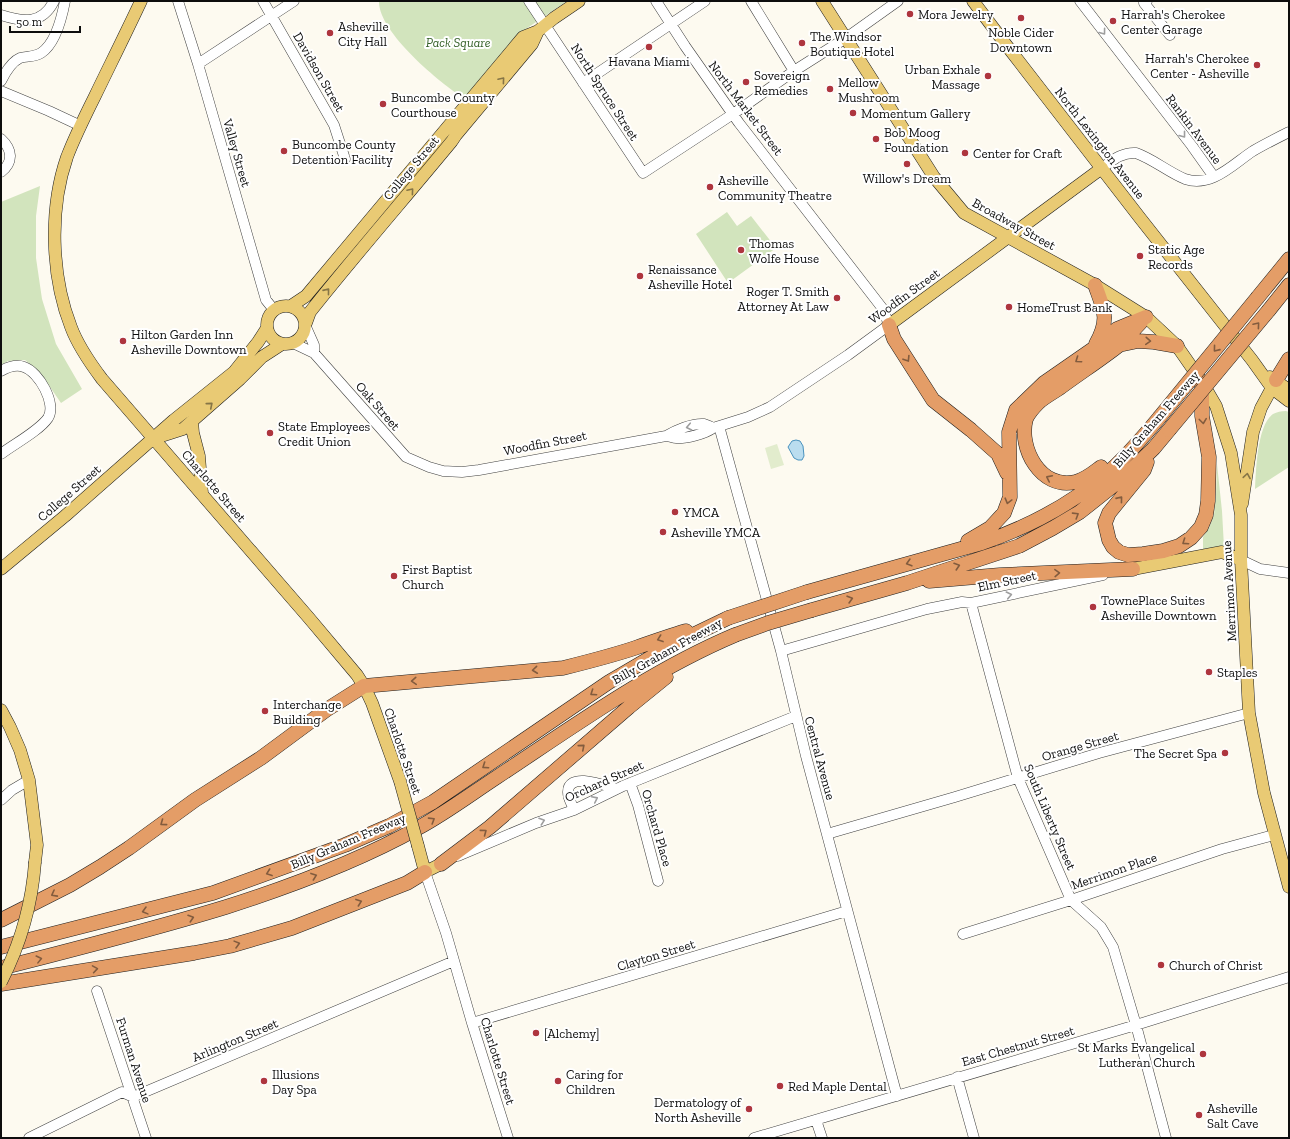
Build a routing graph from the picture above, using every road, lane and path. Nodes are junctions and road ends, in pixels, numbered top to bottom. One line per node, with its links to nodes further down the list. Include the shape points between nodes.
1 (54, 1): 17 (street, via 46,13 28,21)
2 (65, 1): 25 (street, via 49,47 41,54 20,58 12,63)
3 (141, 1): 30 (main road, Charlotte Street)
4 (178, 1): 23 (street, Valley Street)
5 (263, 1): 18 (street, Davidson Street)
6 (294, 1): 18 (street)
7 (528, 1): 20 (street, North Spruce Street)
8 (579, 1): 20 (main road, College Street)
9 (656, 1): 19 (street, North Market Street)
10 (705, 1): 19 (street)
11 (751, 1): 24 (street)
12 (822, 1): 22 (main road, Broadway Street)
13 (898, 1): 22 (street)
14 (973, 1): 34 (main road, North Lexington Avenue)
15 (1080, 1): 36 (street, Rankin Avenue, one-way to 36)
16 (1147, 1): 21 (street, via 1144,3)
17 (1, 15)
18 (272, 16): 23 (street); 33 (street, Davidson Street, via 334,125)
19 (671, 24): 26 (street); 29 (street, North Market Street)
20 (541, 28): 26 (street, North Spruce Street); 28 (main road, College Street, via 523,37)
21 (1170, 35)
22 (846, 38): 24 (street); 38 (main road, Broadway Street, via 940,184 964,213)
23 (198, 64): 46 (street, Valley Street, via 266,300)
24 (794, 71): 29 (street)
25 (1, 81)
26 (583, 83): 29 (street, North Spruce Street, via 643,173)
27 (1, 91): 30 (street)
28 (468, 111): 37 (main road, College Street); 39 (main road, College Street, one-way to 28, via 415,186)
29 (733, 114): 49 (street, North Market Street, via 883,308)
30 (80, 126): 66 (main road, Charlotte Street, via 67,158 56,216 58,283 71,327 89,362)
31 (1289, 132): 36 (street)
32 (1, 139): 35 (street, via 8,145 11,156 7,168)
33 (345, 159)
34 (1102, 168): 36 (street, via 1123,154 1136,153 1186,179 1201,181); 38 (main road, Woodfin Street); 59 (main road, North Lexington Avenue, via 1260,370)
35 (1, 172)
36 (1214, 177)
37 (355, 236): 39 (main road); 45 (main road, College Street, via 306,296)
38 (1008, 236): 43 (main road, Broadway Street); 49 (main road, Woodfin Street)
39 (368, 240): 48 (main road, College Street, one-way to 39, via 310,312)
40 (1289, 247): 42 (highway, via 1283,254)
41 (1289, 259): 42 (highway, Billy Graham Freeway)
42 (1279, 271): 65 (highway, Billy Graham Freeway, one-way to 65, bridge)
43 (1095, 284): 47 (main road, Broadway Street); 54 (highway, via 1105,313 1102,333)
44 (1289, 285): 67 (highway, Billy Graham Freeway, one-way to 44, bridge)
45 (291, 306): 46 (main road); 48 (main road, via 302,314)
46 (274, 310): 50 (main road)
47 (1146, 317): 52 (highway); 53 (main road, Merrimon Avenue); 54 (highway, via 1117,330)
48 (306, 325): 51 (main road, via 304,334 299,339); 55 (street, Oak Street, via 314,345)
49 (889, 325): 64 (street, Woodfin Street, via 777,403 748,417); 70 (highway, one-way to 70, via 894,339 933,400 998,454)
50 (267, 328): 51 (main road, via 278,342); 66 (main road, College Street, via 234,372)
51 (288, 343): 55 (street, Oak Street); 63 (main road, College Street, one-way to 51, via 267,353)
52 (1119, 345): 53 (highway, one-way to 53, via 1138,341); 65 (highway, one-way to 52, via 1090,476 1075,482 1063,483 1043,474 1032,462 1025,439 1026,418 1038,403)
53 (1177, 346): 58 (main road, Merrimon Avenue)
54 (1093, 348): 70 (highway, one-way to 70, via 1044,383 1016,410 1009,432)
55 (314, 353): 69 (street, Oak Street, via 406,457)
56 (1289, 359): 59 (highway)
57 (1, 372): 68 (street, via 14,366 25,367 38,379 48,395 51,408 48,418 39,428)
58 (1202, 382): 67 (highway, one-way to 67, via 1202,416 1209,457 1206,516 1201,527 1178,546 1163,551 1128,555 1119,552 1109,540 1106,523 1109,513 1144,470); 72 (main road, Merrimon Avenue, via 1216,406 1231,453)
59 (1274, 384): 60 (main road); 61 (main road); 62 (main road)
60 (1289, 390)
61 (1289, 401): 62 (main road)
62 (1261, 408): 72 (main road, one-way to 62, via 1254,432)
63 (192, 421): 66 (main road, College Street, via 183,429); 71 (main road, via 199,456)
64 (716, 427): 69 (street, Woodfin Street, via 697,425 676,430 666,436 473,471 443,471); 82 (street, Central Avenue)
65 (1143, 437): 73 (highway, Billy Graham Freeway, via 1111,470 1078,496 1049,513 1006,535)
66 (153, 438): 71 (main road, Charlotte Street); 75 (main road, College Street)
67 (1154, 448): 78 (highway, Billy Graham Freeway, one-way to 67, via 1019,546 1053,528 1080,512 1124,477)
68 (1, 454)
69 (429, 467)
70 (1009, 479): 73 (highway, one-way to 73, via 1010,497 1004,513 990,528)
71 (202, 493): 83 (main road, Charlotte Street)
72 (1241, 515): 74 (main road, Merrimon Avenue)
73 (946, 552): 80 (highway, Billy Graham Freeway, one-way to 80, bridge, via 807,592)
74 (1241, 560): 76 (main road, Elm Street, via 1222,552); 77 (street, via 1260,569); 85 (main road, Merrimon Avenue)
75 (1, 569)
76 (1133, 569): 78 (highway, one-way to 76, via 1000,575); 79 (street, Elm Street, one-way to 76)
77 (1289, 573)
78 (907, 583): 81 (highway, Billy Graham Freeway, one-way to 78, bridge, via 768,623)
79 (971, 602): 82 (street, Elm Street, via 927,609); 87 (street, South Liberty Street)
80 (712, 625): 83 (highway, one-way to 83, via 563,668); 103 (highway, Billy Graham Freeway, one-way to 103, via 609,682 433,802 389,826 345,845 213,893)
81 (708, 646): 95 (highway, one-way to 81, via 490,827 629,707); 105 (highway, Billy Graham Freeway, one-way to 81, via 130,936 262,895 352,862 420,828 620,695)
82 (781, 651): 86 (street, Central Avenue)
83 (364, 686): 96 (main road, Charlotte Street, bridge, via 400,781); 101 (highway, one-way to 101, via 100,867)
84 (1, 710): 88 (main road, via 10,725)
85 (1249, 713): 87 (street, Orange Street, via 1099,753); 94 (main road, Merrimon Avenue)
86 (796, 716): 89 (street, Orchard Street); 93 (street, Central Avenue)
87 (1018, 778): 93 (street, Orange Street); 99 (street, South Liberty Street)
88 (29, 780): 91 (street); 107 (main road, bridge, via 37,845 34,880 24,925)
89 (630, 784): 90 (street, Orchard Street); 97 (street, Orchard Place, via 638,804)
90 (617, 789): 92 (street, Orchard Street, one-way to 90); 92 (street, via 589,780 573,783 569,786 568,792)
91 (1, 800)
92 (574, 810): 95 (street, Orchard Street, one-way to 92, via 536,823)
93 (827, 834): 100 (street, Central Avenue)
94 (1274, 835): 98 (main road, Merrimon Avenue); 99 (street, Merrimon Place, via 1222,849)
95 (441, 864): 96 (main road, Orchard Street)
96 (425, 872): 104 (street, Charlotte Street); 107 (highway, one-way to 96, via 230,946 292,928 407,883)
97 (658, 881)
98 (1289, 887)
99 (1071, 900): 102 (street, Merrimon Place); 110 (street, South Liberty Street, via 1101,927 1113,947)
100 (847, 911): 109 (street, Clayton Street); 112 (street, Central Avenue)
101 (1, 920)
102 (963, 934)
103 (1, 947)
104 (454, 961): 109 (street, Charlotte Street); 113 (street, Arlington Street)
105 (1, 968)
106 (1289, 977): 110 (street, East Chestnut Street)
107 (1, 983)
108 (97, 991): 113 (street, Furman Avenue)
109 (472, 1023): 117 (street, Charlotte Street)
110 (1136, 1025): 111 (street, East Chestnut Street); 121 (street, South Liberty Street)
111 (957, 1077): 112 (street, East Chestnut Street); 120 (street)
112 (897, 1096): 114 (street, East Chestnut Street)
113 (133, 1097): 115 (street, Arlington Street, via 122,1092); 116 (street, Furman Avenue)
114 (816, 1120): 118 (street, East Chestnut Street); 119 (street)
115 (29, 1138)
116 (146, 1138)
117 (508, 1138)
118 (754, 1138)
119 (822, 1138)
120 (974, 1138)
121 (1166, 1138)

